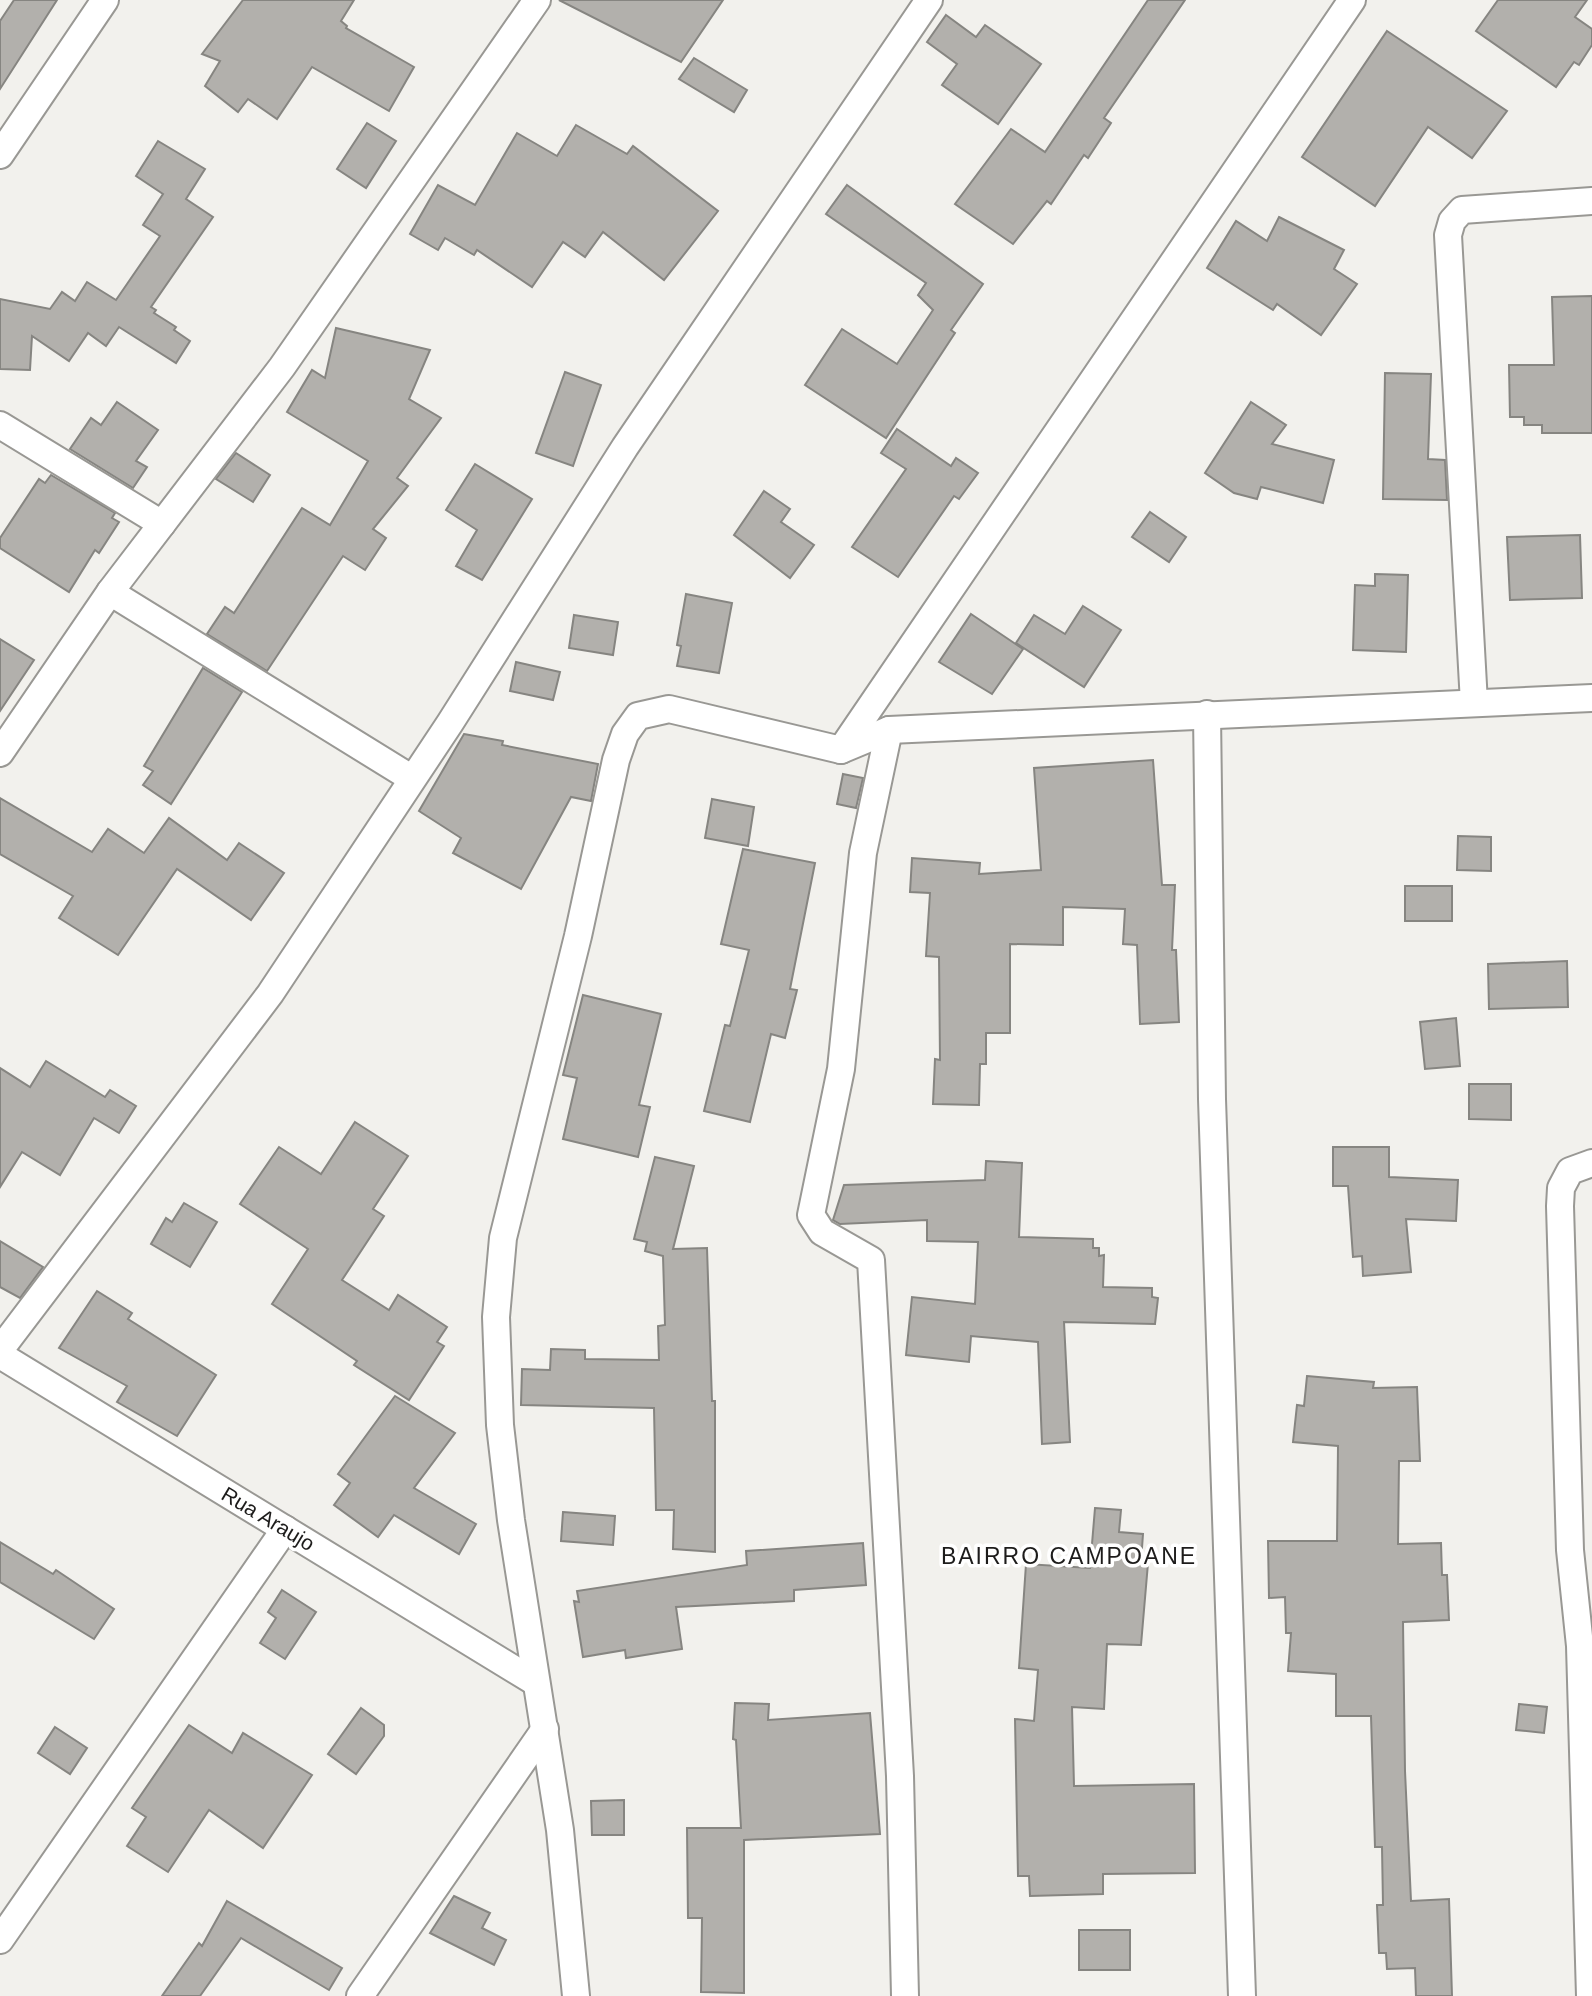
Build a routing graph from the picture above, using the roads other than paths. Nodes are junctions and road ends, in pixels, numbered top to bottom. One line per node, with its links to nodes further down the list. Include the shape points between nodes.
1 (105, 0): 5 (street)
2 (537, 0): 8 (street, via 282,367)
3 (929, 0): 16 (street, via 625,447)
4 (1352, 0): 14 (street)
5 (0, 155)
6 (1592, 201): 11 (street, via 1462,210 1448,235)
7 (0, 425): 8 (street)
8 (162, 524): 9 (street)
9 (110, 592): 15 (street); 16 (street)
10 (1592, 698): 11 (street)
11 (1474, 703): 12 (street)
12 (1207, 715): 13 (street); 26 (street, via 1212,1099)
13 (889, 730): 14 (street); 25 (street, via 863,853 841,1069 811,1215 822,1232 871,1260 900,1776)
14 (841, 750): 20 (street, via 668,709 638,716 625,734 616,760 578,936 503,1238 496,1317 500,1425)
15 (0, 753)
16 (411, 778): 18 (street, via 270,993)
17 (1592, 1163): 27 (street, via 1570,1171 1561,1188 1560,1206)
18 (0, 1352): 19 (street, Rua Araujo)
19 (285, 1529): 20 (street, Rua Araujo); 22 (street)
20 (536, 1682): 21 (street)
21 (545, 1729): 23 (street); 24 (street)
22 (0, 1940)
23 (360, 1996)
24 (576, 1996)
25 (905, 1996)
26 (1242, 1996)
27 (1590, 1996)

